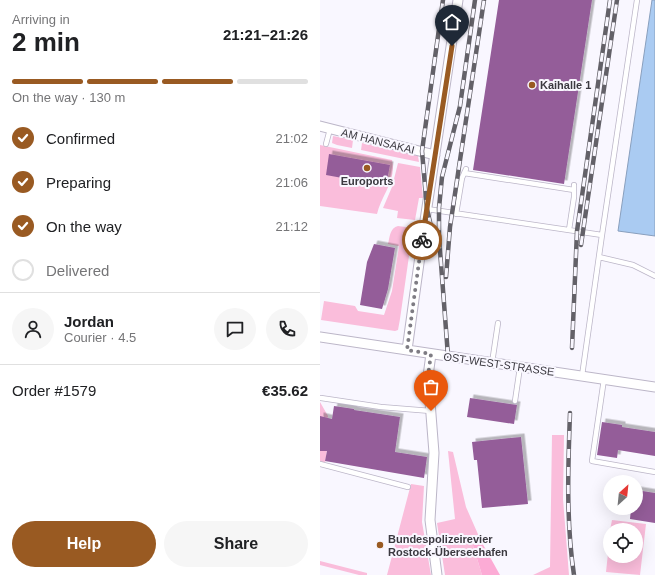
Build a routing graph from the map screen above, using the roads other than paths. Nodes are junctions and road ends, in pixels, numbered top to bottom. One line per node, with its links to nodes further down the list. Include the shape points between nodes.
1 (458, 0): 6 (street)
2 (637, 0): 10 (lane)
3 (320, 126): 4 (street, AM HANSAKAI)
4 (330, 128): 5 (lane); 6 (street, AM HANSAKAI)
5 (326, 144)
6 (435, 155): 7 (street)
7 (427, 209): 8 (lane); 15 (street)
8 (456, 214): 9 (lane); 9 (lane, via 465,171 574,187)
9 (570, 230): 10 (lane)
10 (602, 235): 11 (lane)
11 (599, 257): 12 (lane, via 633,265); 19 (lane)
12 (655, 276)
13 (498, 323): 17 (lane)
14 (320, 337): 15 (street, OST-WEST-STRASSE)
15 (407, 350): 16 (street, OST-WEST-STRASSE)
16 (431, 354): 17 (street, OST-WEST-STRASSE); 24 (street, via 428,376)
17 (492, 362): 18 (street, OST-WEST-STRASSE)
18 (520, 367): 19 (street, OST-WEST-STRASSE); 23 (lane)
19 (582, 376): 20 (street, OST-WEST-STRASSE)
20 (604, 379): 21 (street, OST-WEST-STRASSE); 26 (lane, via 592,461)
21 (655, 387)
22 (321, 398): 24 (lane)
23 (515, 401)
24 (431, 411): 28 (street, via 434,453 430,524)
25 (320, 464): 27 (lane)
26 (655, 472)
27 (408, 487)
28 (437, 575)

